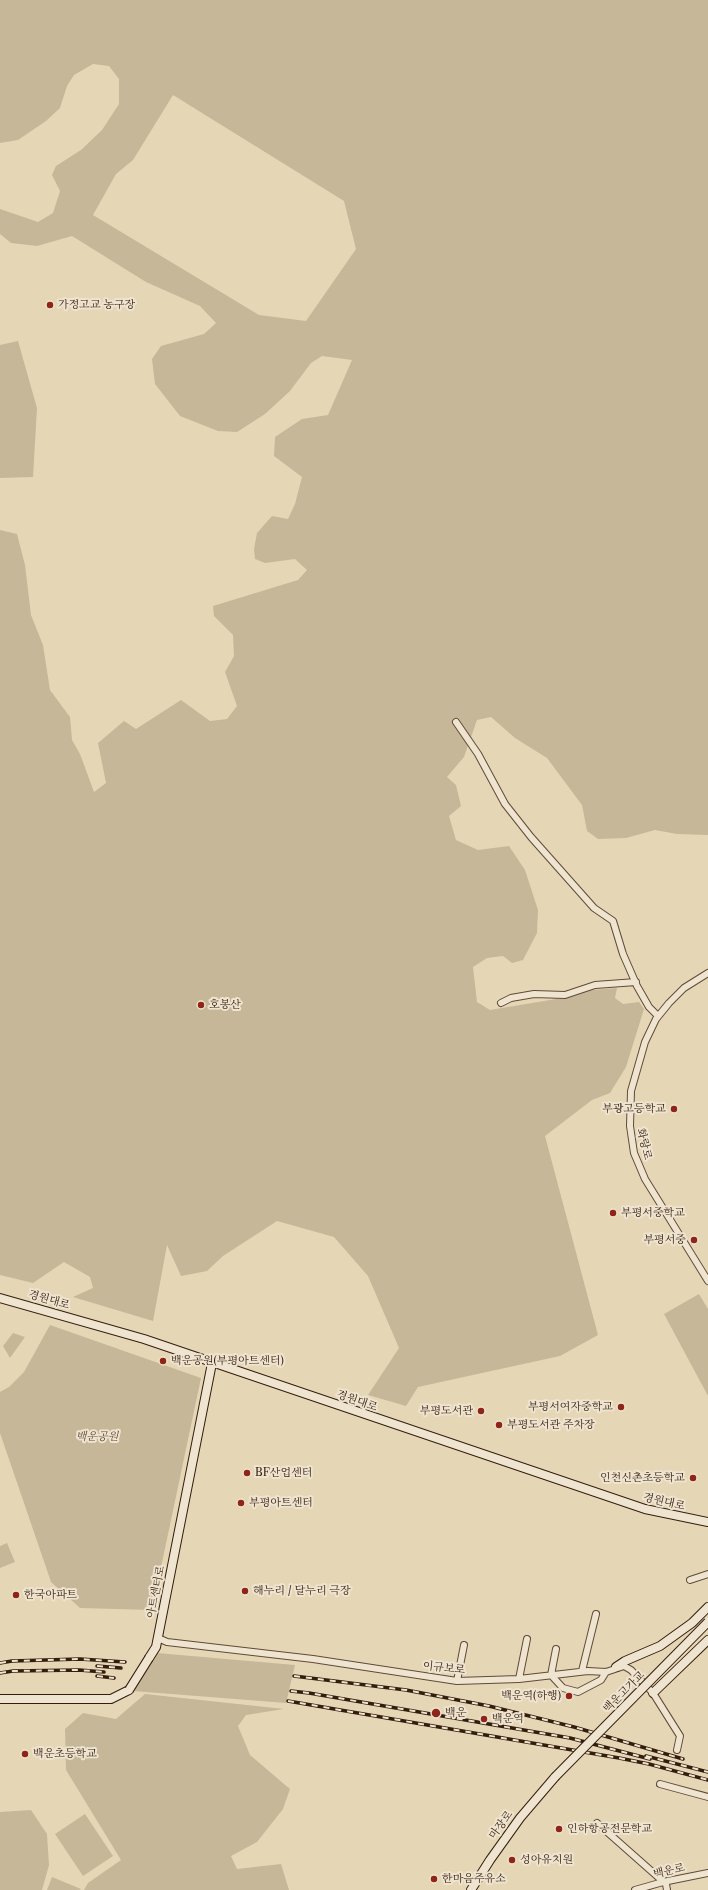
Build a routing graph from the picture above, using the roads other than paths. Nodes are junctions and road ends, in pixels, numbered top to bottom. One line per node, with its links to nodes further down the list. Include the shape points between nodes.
1 (456, 722): 3 (street, via 478,754 505,804 531,837 594,908 613,921 623,954)
2 (708, 973): 5 (street, 화랑로, via 684,988)
3 (636, 982): 4 (street, via 595,985 565,995 534,994 511,998); 5 (street, via 649,1007)
4 (501, 1003)
5 (658, 1016): 6 (street, 화랑로, via 645,1042 631,1091 630,1126 634,1153 656,1200)
6 (708, 1281)
7 (0, 1298): 8 (main road, 경원대로, via 144,1339)
8 (212, 1363): 9 (main road, 경원대로, via 645,1510); 15 (main road, 아트센터로)
9 (707, 1523)
10 (708, 1574): 11 (street)
11 (690, 1580)
12 (708, 1607): 20 (main road, via 692,1624 660,1646)
13 (596, 1614): 21 (street)
14 (708, 1622): 29 (main road, 백운고가교, bridge)
15 (158, 1638): 25 (street, 이규보로, via 166,1642 313,1659); 27 (main road, 아트센터로, bridge, via 156,1647 129,1690 111,1698)
16 (527, 1639): 24 (street)
17 (708, 1640): 26 (main road)
18 (464, 1645): 25 (street)
19 (556, 1649): 23 (street)
20 (616, 1667): 22 (street, 이규보로); 26 (street, via 624,1666 631,1670)
21 (582, 1671): 22 (street, 이규보로); 23 (street, 이규보로)
22 (606, 1672): 23 (street, via 601,1680 578,1692 563,1688)
23 (551, 1675): 24 (street, 이규보로)
24 (519, 1679): 25 (street, 이규보로)
25 (457, 1681)
26 (653, 1693): 28 (street, via 680,1736)
27 (0, 1699)
28 (677, 1750)
29 (555, 1777): 35 (main road, 마장로, via 520,1818)
30 (660, 1784): 31 (street)
31 (708, 1797)
32 (597, 1823): 34 (street)
33 (708, 1873): 34 (street, 백운로)
34 (663, 1882): 36 (street, 백운로); 37 (street)
35 (471, 1890)
36 (635, 1890)
37 (667, 1890)

